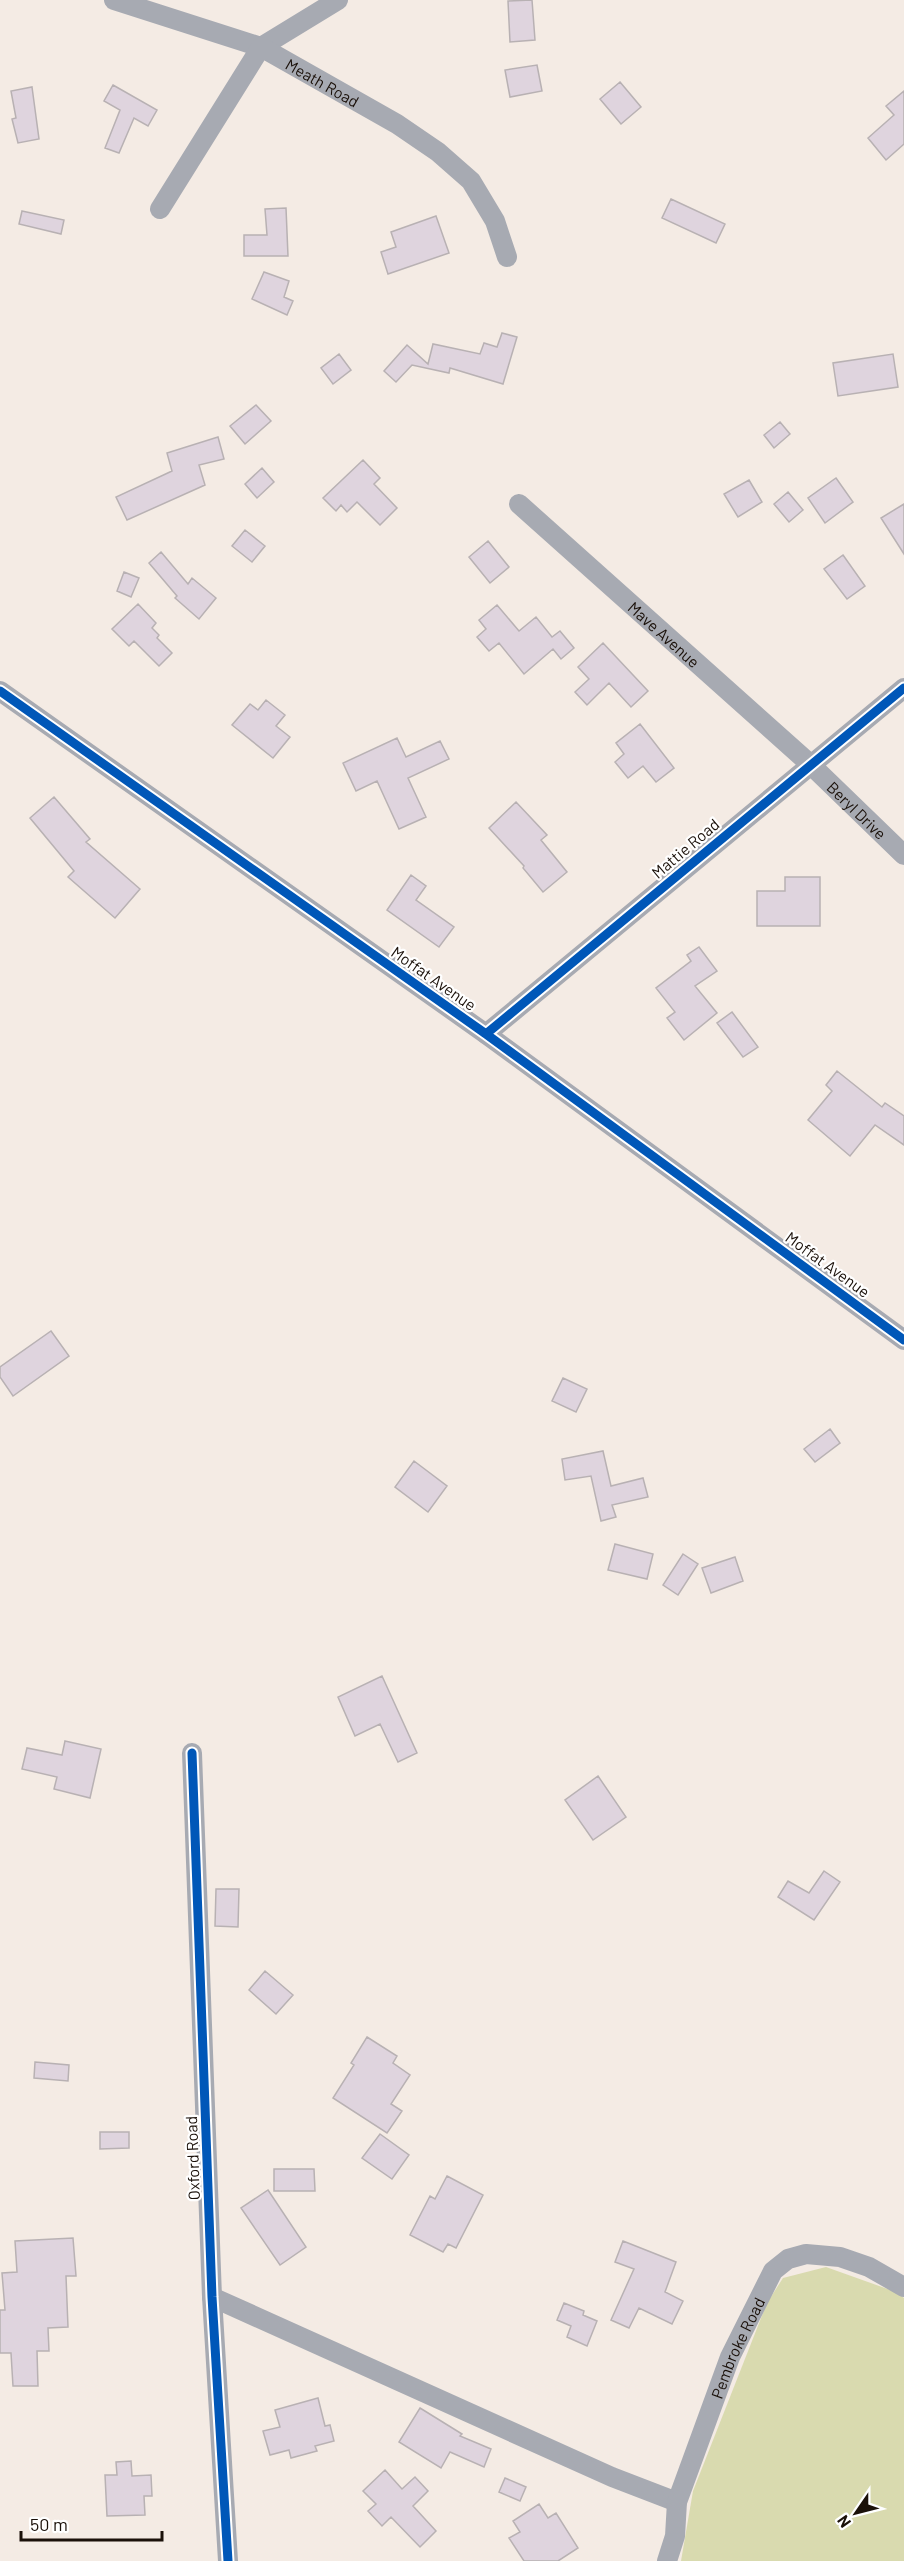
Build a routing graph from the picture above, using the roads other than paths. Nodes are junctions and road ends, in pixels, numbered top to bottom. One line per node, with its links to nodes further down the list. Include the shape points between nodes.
1 (114, 0): 3 (street, Meath Road)
2 (338, 0): 3 (street)
3 (261, 47): 4 (street); 5 (street, Meath Road, via 397,124 438,152 471,181 495,221)
4 (160, 209)
5 (507, 257)
6 (519, 504): 9 (street, Mave Avenue)
7 (904, 688): 9 (street, Mattie Road)
8 (0, 691): 11 (street, Moffat Avenue)
9 (810, 764): 10 (street, Beryl Drive); 11 (street, Mattie Road)
10 (904, 855)
11 (486, 1034): 12 (street, Moffat Avenue)
12 (904, 1340)
13 (192, 1753): 15 (street, Oxford Road)
14 (904, 2286): 16 (street, Pembroke Road, via 840,2257 806,2254 788,2259 773,2271 730,2357)
15 (212, 2296): 16 (street, via 612,2477); 17 (street, Oxford Road)
16 (677, 2502): 18 (street, Pembroke Road, via 675,2536)
17 (228, 2561)
18 (668, 2561)

